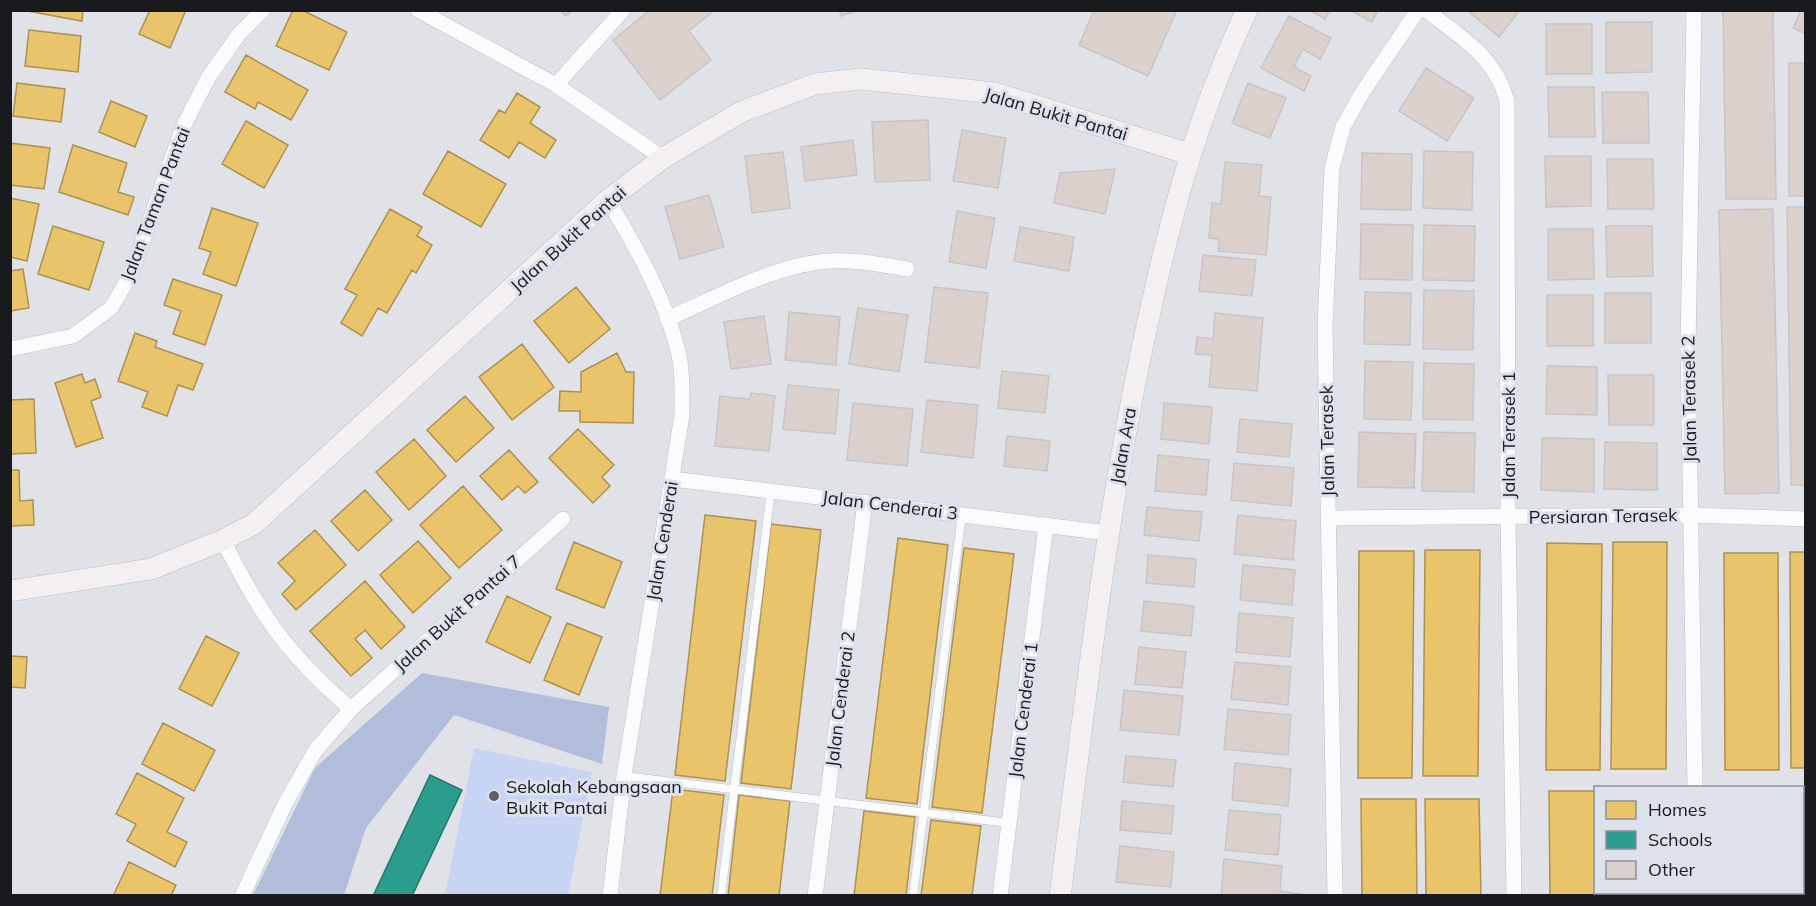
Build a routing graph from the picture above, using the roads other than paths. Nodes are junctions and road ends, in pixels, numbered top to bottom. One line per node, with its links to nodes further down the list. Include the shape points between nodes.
1 (263, 10): 14 (street, Jalan Taman Pantai, via 239,34 208,78 183,127 131,274 111,308 73,336 20,350)
2 (418, 10): 8 (street)
3 (622, 10): 8 (street)
4 (1247, 10): 9 (street, Jalan Ara, via 1218,73)
5 (1418, 10): 21 (street, Jalan Terasek, via 1343,127 1332,168 1325,327)
6 (1425, 10): 20 (street, Jalan Terasek 1, via 1488,60 1501,79 1507,101)
7 (1694, 10): 19 (street, Jalan Terasek 2, via 1688,347)
8 (556, 85): 10 (street)
9 (1189, 154): 10 (street, Jalan Bukit Pantai, via 995,93 861,79 815,84 780,96 731,118); 25 (street, Jalan Ara, via 1164,244)
10 (663, 158): 11 (street, Jalan Bukit Pantai)
11 (608, 200): 13 (street, Jalan Cenderai, via 643,259); 26 (street, Jalan Bukit Pantai, via 254,524)
12 (907, 269): 13 (street, via 864,261 819,262 776,273)
13 (667, 319): 15 (street, Jalan Cenderai, via 679,356 682,391)
14 (10, 349)
15 (673, 479): 16 (street, Jalan Cenderai 3); 29 (street, Jalan Cenderai)
16 (771, 490): 17 (street, Jalan Cenderai 3); 31 (lane)
17 (865, 502): 18 (street, Jalan Cenderai 3); 32 (street, Jalan Cenderai 2)
18 (962, 514): 24 (street, Jalan Cenderai 3); 33 (lane)
19 (1691, 515): 20 (street, Persiaran Terasek); 23 (street, Persiaran Terasek); 30 (street, Jalan Terasek 2)
20 (1508, 517): 21 (street, Persiaran Terasek); 43 (street, Jalan Terasek 1)
21 (1329, 518): 42 (street, Jalan Terasek)
22 (563, 519): 28 (street, Jalan Bukit Pantai 7)
23 (1806, 519)
24 (1046, 525): 25 (street, Jalan Cenderai 3); 34 (street, Jalan Cenderai 1)
25 (1108, 533): 41 (street, Jalan Ara)
26 (223, 540): 27 (street, Jalan Bukit Pantai, via 151,568); 28 (street, via 251,596 279,638 313,676)
27 (10, 591)
28 (351, 708): 35 (street, Jalan Bukit Pantai 7, via 315,751)
29 (624, 776): 31 (lane); 36 (street, Jalan Cenderai)
30 (1695, 786)
31 (734, 789): 32 (lane); 37 (lane)
32 (827, 801): 33 (lane); 38 (street, Jalan Cenderai 2)
33 (924, 813): 34 (lane); 39 (lane)
34 (1009, 823): 40 (street, Jalan Cenderai 1)
35 (242, 896)
36 (610, 896)
37 (721, 896)
38 (815, 896)
39 (913, 896)
40 (1000, 896)
41 (1060, 896)
42 (1335, 896)
43 (1514, 896)

